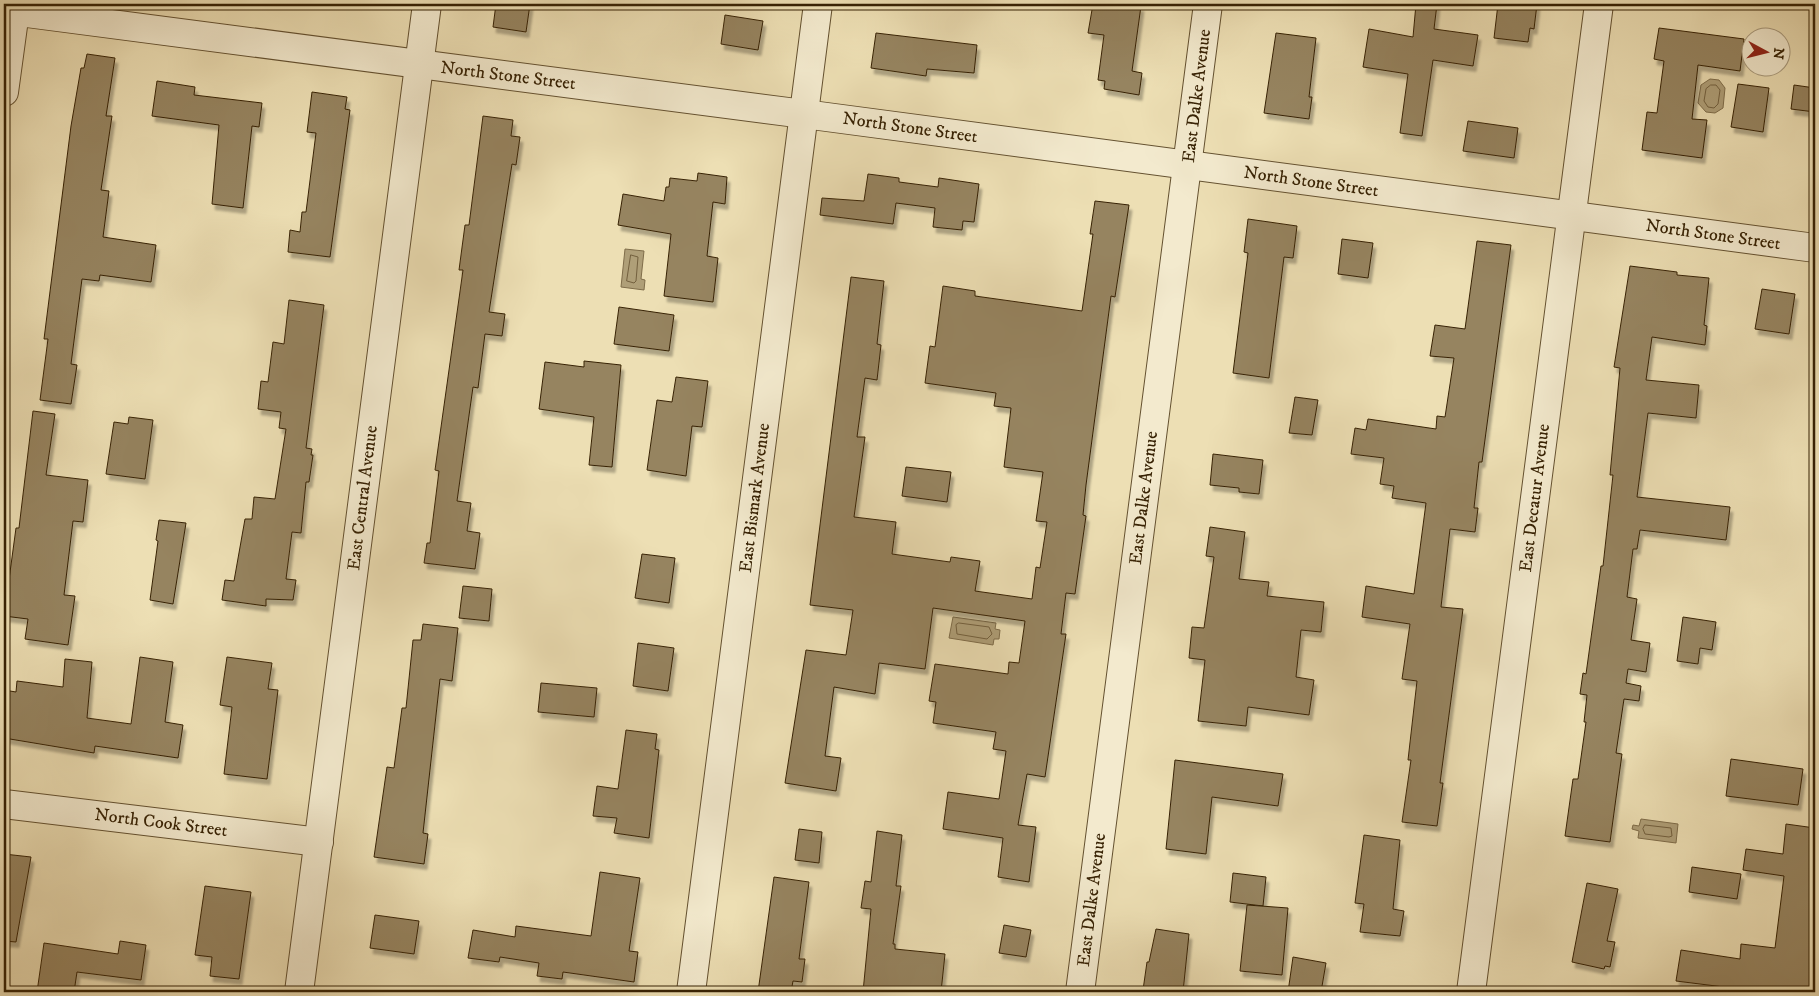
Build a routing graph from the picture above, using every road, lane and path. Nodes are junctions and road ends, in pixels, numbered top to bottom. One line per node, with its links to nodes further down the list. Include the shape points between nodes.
1 (427, 4): 6 (street, East Central Avenue)
2 (818, 4): 8 (street, East Bismark Avenue)
3 (1208, 4): 9 (street, East Dalke Avenue)
4 (1599, 4): 10 (street, East Decatur Avenue)
5 (11, 9): 6 (street, North Stone Street); 7 (street)
6 (419, 64): 8 (street, North Stone Street); 13 (street, East Central Avenue)
7 (4, 92)
8 (804, 114): 9 (street, North Stone Street); 15 (street, East Bismark Avenue)
9 (1188, 165): 10 (street, North Stone Street); 16 (street, East Dalke Avenue)
10 (1572, 216): 11 (street, North Stone Street); 17 (street, East Decatur Avenue)
11 (1815, 248)
12 (4, 804): 13 (street, North Cook Street)
13 (319, 842): 14 (street, East Central Avenue)
14 (299, 992)
15 (691, 992)
16 (1080, 992)
17 (1472, 992)

